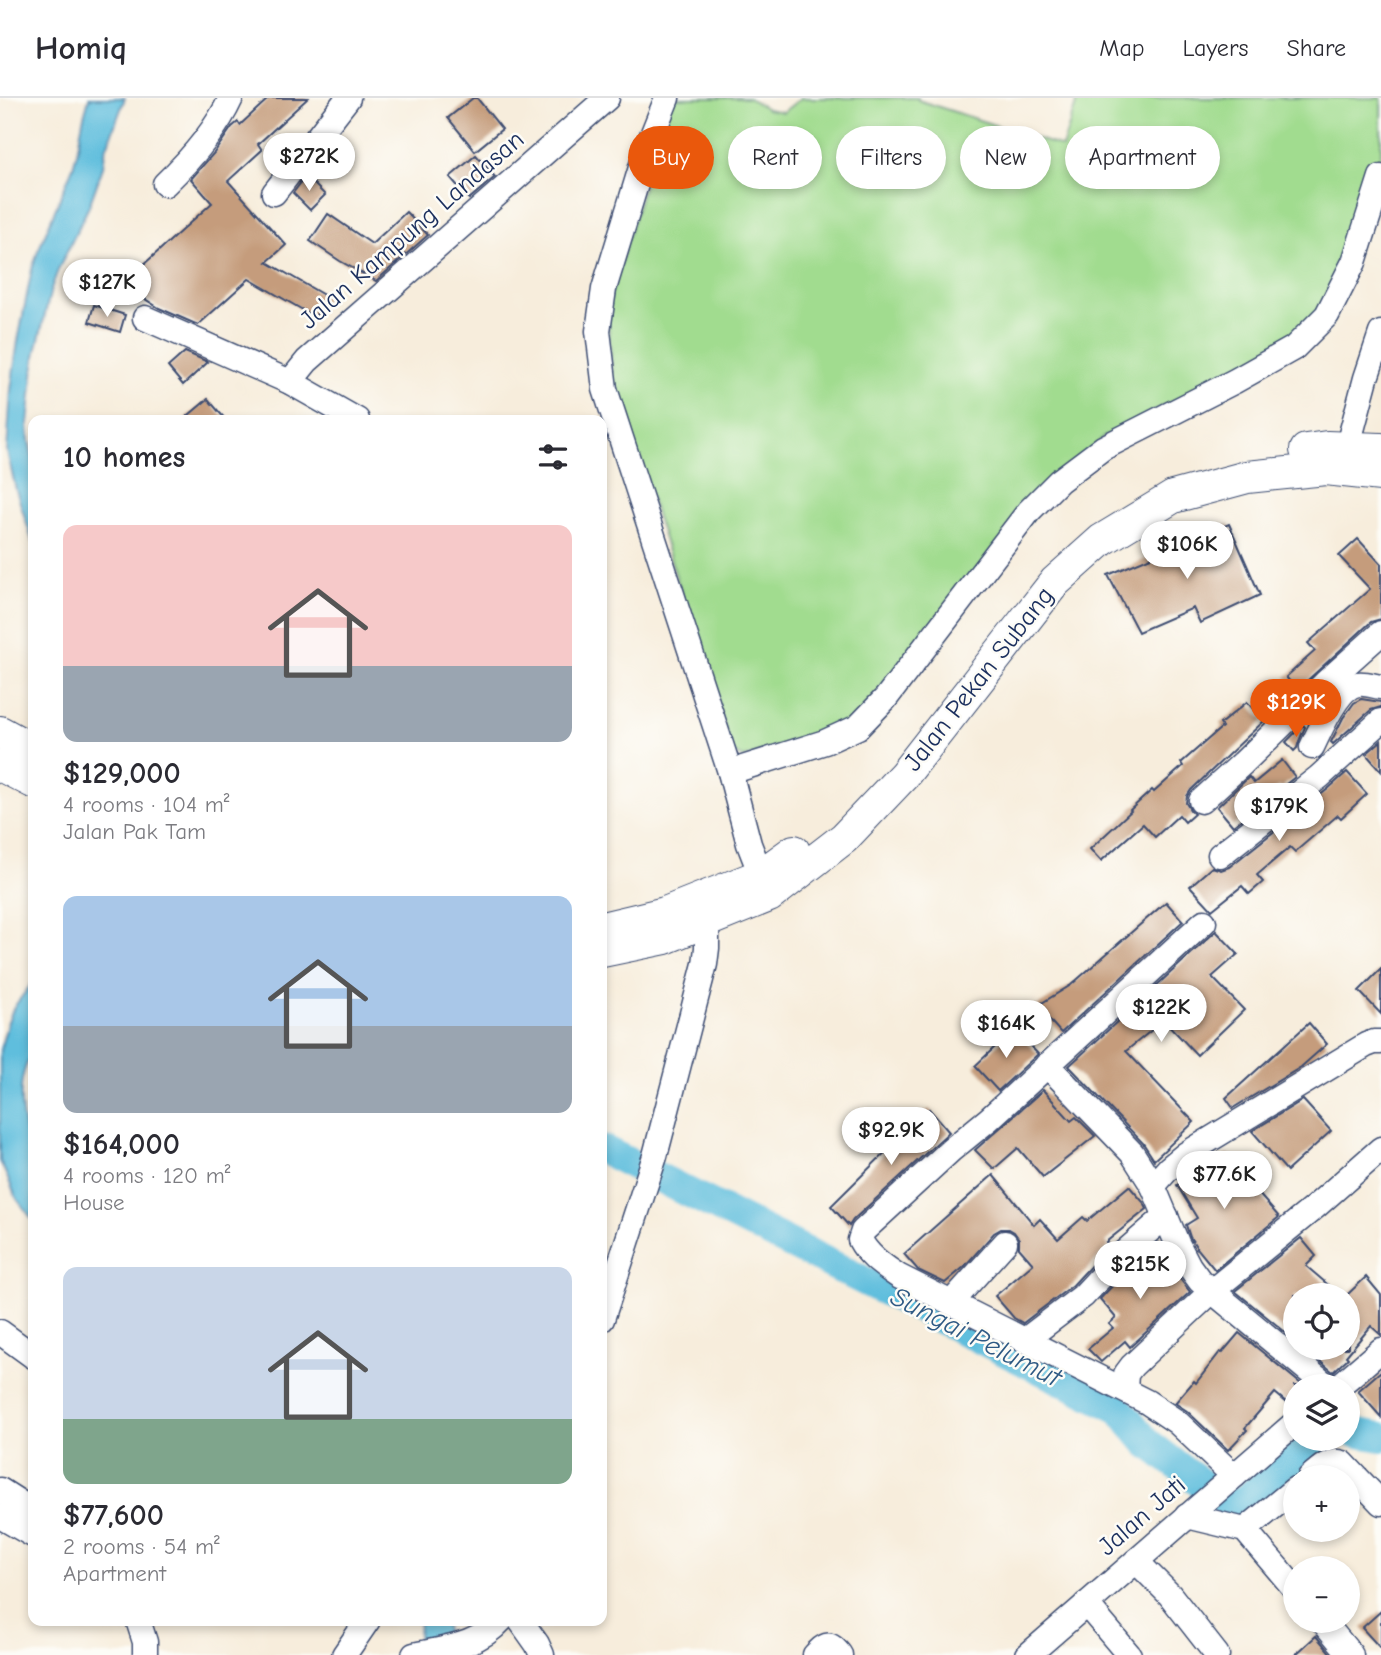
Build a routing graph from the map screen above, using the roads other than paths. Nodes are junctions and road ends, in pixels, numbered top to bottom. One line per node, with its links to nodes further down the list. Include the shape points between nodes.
1 (231, 98): 6 (street, via 222,118)
2 (348, 98): 7 (street)
3 (607, 98): 10 (street, Jalan Kampung Landasan, via 307,361)
4 (667, 98): 21 (street, via 604,289 598,331 605,389)
5 (1381, 177): 21 (street, via 1354,262 1327,315 1294,348 1103,448 1059,481 1029,511 886,698 858,727)
6 (165, 184)
7 (274, 193)
8 (145, 317): 10 (street)
9 (1381, 333): 11 (street)
10 (290, 382): 12 (street)
11 (1374, 382): 13 (street)
12 (348, 415)
13 (1373, 453): 27 (main road, Jalan Pekan Subang, via 1327,447 1245,456 1169,477 1095,519 1042,565 883,768 820,831); 28 (main road, Jalan Pekan Subang, via 1326,469 1247,477 1173,497 1102,540 1055,582 904,775 844,838 769,896)
14 (1381, 633): 25 (street)
15 (1381, 687): 19 (street, via 1356,684 1340,695)
16 (1381, 721): 26 (street)
17 (0, 732): 18 (main road)
18 (28, 747)
19 (1312, 747)
20 (0, 765): 23 (main road)
21 (730, 772): 27 (street)
22 (0, 775): 24 (main road)
23 (28, 781)
24 (28, 783)
25 (1201, 801)
26 (1220, 855)
27 (761, 875): 30 (main road, Jalan Pekan Subang, via 665,913)
28 (708, 922): 31 (main road, Jalan Pekan Subang, via 665,938); 40 (street, via 705,964 654,1156)
29 (1205, 922): 33 (street)
30 (607, 927)
31 (607, 950)
32 (1381, 1042): 35 (street, via 1366,1045 1186,1154)
33 (1047, 1065): 35 (street, via 1132,1153); 39 (street, via 863,1231 860,1240 875,1260)
34 (1381, 1149): 38 (street)
35 (1153, 1186): 36 (street)
36 (1166, 1216): 38 (street, via 1189,1266); 42 (street, via 1083,1296)
37 (1005, 1244): 39 (street)
38 (1212, 1291): 45 (street); 47 (street, via 1132,1366 1126,1374)
39 (951, 1303): 42 (street)
40 (607, 1304)
41 (0, 1332): 44 (street)
42 (1025, 1340): 47 (street)
43 (1381, 1350): 46 (street)
44 (28, 1352)
45 (1312, 1374)
46 (1353, 1374)
47 (1125, 1390): 51 (street, via 1177,1422)
48 (1283, 1433): 51 (street, Jalan Jati)
49 (1326, 1465): 50 (street, via 1332,1461)
50 (1345, 1465)
51 (1231, 1478): 58 (street, Jalan Jati)
52 (1360, 1481): 55 (street)
53 (0, 1490): 56 (street)
54 (1283, 1499): 59 (street)
55 (1381, 1503)
56 (28, 1508)
57 (0, 1516): 60 (street)
58 (1187, 1516): 59 (street); 61 (street, Jalan Jati)
59 (1245, 1530): 62 (street)
60 (28, 1532)
61 (1136, 1561): 63 (street, Jalan Jati); 77 (street, via 1170,1595)
62 (1283, 1575)
63 (1086, 1604): 75 (street, Jalan Jati); 76 (street)
64 (140, 1626): 69 (street)
65 (364, 1626): 70 (street)
66 (495, 1626): 71 (street, via 478,1639)
67 (524, 1626): 72 (street)
68 (1333, 1633): 78 (street)
69 (145, 1655)
70 (344, 1655)
71 (414, 1655)
72 (542, 1655)
73 (815, 1655): 74 (street, via 830,1645)
74 (840, 1655)
75 (1028, 1655)
76 (1129, 1655)
77 (1217, 1655)
78 (1351, 1655)

